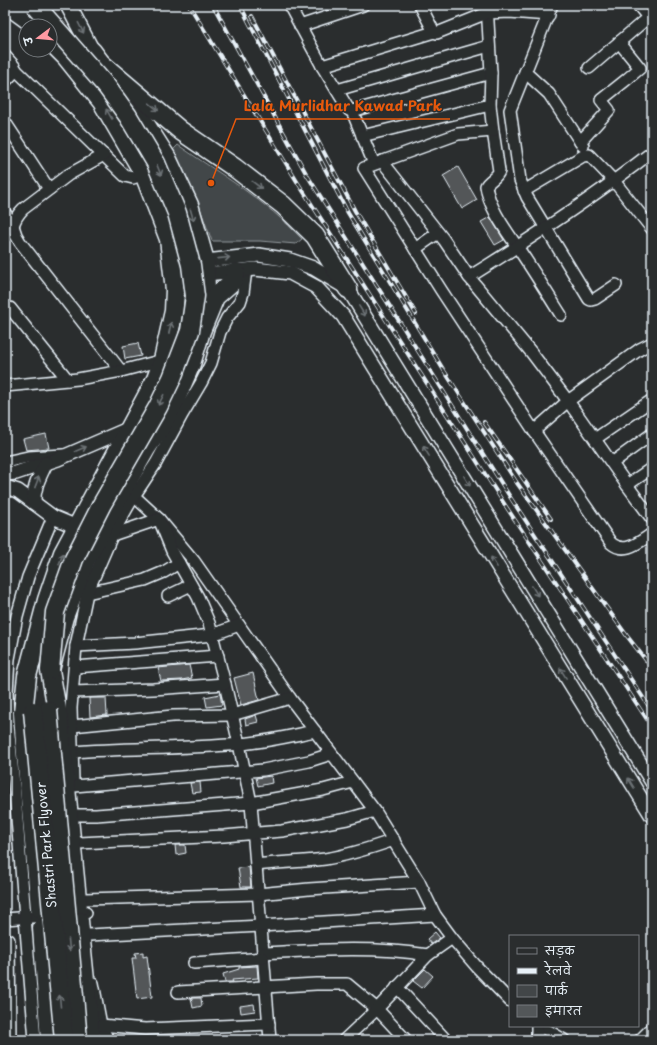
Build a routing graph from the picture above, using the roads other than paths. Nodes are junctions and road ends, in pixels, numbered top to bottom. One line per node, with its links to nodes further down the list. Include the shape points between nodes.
1 (11, 5): 11 (main road)
2 (21, 5): 12 (highway)
3 (35, 5): 97 (highway, one-way to 97, bridge, via 107,87 156,163 177,214 190,265 194,296 190,332 175,372 74,559 55,612)
4 (68, 5): 20 (main road, one-way to 20)
5 (289, 5): 14 (street)
6 (363, 5): 14 (street)
7 (420, 5): 15 (street)
8 (638, 5): 13 (street)
9 (487, 9): 10 (street, via 509,12); 15 (street, via 437,33); 17 (street)
10 (550, 10): 24 (street)
11 (23, 18)
12 (31, 18)
13 (651, 18): 16 (street)
14 (300, 26): 21 (street)
15 (434, 32): 21 (street)
16 (619, 42): 22 (street); 33 (street, via 640,68 601,100 609,110)
17 (489, 46): 25 (street); 27 (street)
18 (58, 49): 38 (highway, one-way to 18, via 102,102)
19 (5, 56): 23 (street)
20 (97, 57): 49 (highway, one-way to 49, via 141,116 168,158 188,205); 56 (highway, one-way to 56, via 181,131 283,205 315,236)
21 (322, 66): 27 (street)
22 (589, 68)
23 (16, 70): 26 (street); 35 (street)
24 (525, 72): 33 (street, via 550,94); 41 (street, via 510,110 520,180)
25 (491, 73): 28 (street); 29 (street)
26 (5, 82)
27 (337, 90): 29 (street)
28 (490, 105): 31 (street); 32 (street)
29 (352, 111): 32 (street)
30 (5, 122): 40 (street)
31 (493, 131): 37 (street, via 458,134); 47 (street, via 499,171 498,175 487,183 486,190)
32 (362, 136): 37 (street)
33 (580, 142): 36 (street)
34 (652, 152): 39 (street)
35 (104, 155): 38 (street, via 125,176 133,178); 40 (street)
36 (589, 155): 39 (street); 41 (street, via 583,156)
37 (378, 163): 46 (street); 48 (street, via 364,168)
38 (144, 174): 50 (highway, via 169,239)
39 (614, 181): 44 (street); 45 (street)
40 (49, 189): 43 (street, via 17,215)
41 (524, 191): 44 (street)
42 (5, 213): 43 (street)
43 (13, 226): 62 (street, via 20,242)
44 (545, 228): 47 (street); 54 (street, via 591,300)
45 (652, 229)
46 (438, 233): 48 (street); 53 (street)
47 (517, 247): 53 (street); 58 (street)
48 (415, 249): 68 (street)
49 (204, 267): 50 (street); 51 (street); 52 (street, one-way to 52, via 259,255 290,260); 59 (highway, via 206,290)
50 (172, 271): 61 (highway, one-way to 50, via 174,311)
51 (241, 271): 55 (street, via 255,269 290,273); 59 (highway, via 234,281 215,297); 79 (street, via 243,294 220,332 211,363 156,463)
52 (323, 273): 55 (street); 56 (street)
53 (469, 277): 66 (street)
54 (616, 285)
55 (316, 287): 115 (street, one-way to 55, via 343,316)
56 (348, 289): 110 (street, one-way to 110)
57 (10, 308): 63 (street)
58 (561, 315)
59 (201, 331): 97 (highway, via 191,364 175,401 123,489 86,560 64,617)
60 (652, 343): 66 (street)
61 (163, 360): 62 (street); 67 (highway)
62 (121, 371): 63 (street)
63 (68, 380): 64 (street)
64 (5, 386)
65 (652, 400): 70 (street)
66 (568, 401): 68 (street); 70 (street)
67 (130, 428): 71 (street, one-way to 67); 84 (highway)
68 (534, 432): 86 (street, via 611,543 617,548 624,549)
69 (652, 434): 74 (street)
70 (596, 439): 74 (street)
71 (66, 455): 72 (street, via 39,456); 73 (street)
72 (5, 462)
73 (46, 463): 76 (street); 80 (street, one-way to 73, via 33,493)
74 (612, 464): 77 (street)
75 (652, 468): 77 (street)
76 (5, 474)
77 (627, 485): 83 (street)
78 (5, 487): 80 (street, via 18,491)
79 (134, 496): 82 (street); 85 (street)
80 (34, 503): 81 (street)
81 (53, 517): 84 (street); 122 (street, via 28,577 17,616 9,659 7,692 15,794)
82 (159, 519): 85 (street); 87 (street); 91 (street, via 194,561)
83 (652, 519)
84 (77, 527): 94 (highway, one-way to 84, via 63,553)
85 (112, 534): 89 (street)
86 (652, 534)
87 (179, 563): 88 (street); 89 (street, via 144,580)
88 (192, 585): 90 (street); 92 (street, via 205,612)
89 (87, 593): 93 (street)
90 (168, 596)
91 (239, 625): 92 (street); 100 (street)
92 (212, 635): 93 (street); 95 (street)
93 (76, 646): 96 (street)
94 (34, 650): 101 (highway, Shastri Park Flyover); 122 (highway, via 26,676 24,713)
95 (218, 656): 96 (street); 98 (street)
96 (75, 667): 99 (street)
97 (50, 670): 101 (highway, Shastri Park Flyover); 124 (highway, via 60,727)
98 (225, 684): 99 (street, via 153,690); 102 (street)
99 (73, 692): 103 (street)
100 (290, 698): 102 (street); 104 (street)
101 (40, 711): 146 (highway, Shastri Park Flyover, one-way to 101, bridge); 147 (highway, Shastri Park Flyover, one-way to 147, bridge)
102 (232, 715): 103 (street, via 173,716); 105 (street)
103 (72, 726): 106 (street)
104 (315, 731): 105 (street); 107 (street)
105 (239, 744): 106 (street); 108 (street)
106 (72, 752): 111 (street)
107 (331, 754): 108 (street, via 263,770); 109 (street)
108 (245, 770): 111 (street); 112 (street)
109 (353, 782): 112 (street); 113 (street)
110 (652, 782)
111 (74, 786): 114 (street)
112 (251, 803): 114 (street); 116 (street)
113 (375, 811): 116 (street, via 306,827); 117 (street)
114 (76, 815): 118 (street)
115 (652, 816)
116 (253, 834): 118 (street); 119 (street)
117 (394, 840): 119 (street, via 340,856); 120 (street)
118 (79, 842): 124 (street)
119 (256, 865): 121 (street)
120 (419, 882): 121 (street); 123 (street)
121 (258, 894): 124 (street); 126 (street)
122 (33, 913): 124 (street); 125 (street); 128 (street); 145 (highway, via 42,928)
123 (436, 915): 126 (street); 127 (street)
124 (83, 916): 126 (street); 139 (street); 148 (highway)
125 (5, 919)
126 (261, 926): 130 (street)
127 (452, 938): 131 (street); 136 (street)
128 (27, 940): 129 (street); 144 (street)
129 (7, 941): 143 (street)
130 (263, 955): 131 (street, via 353,949); 132 (street); 133 (street)
131 (428, 955): 134 (street)
132 (194, 963)
133 (266, 987): 135 (street); 137 (street, via 347,984); 138 (street)
134 (397, 988): 137 (street); 153 (street)
135 (178, 992)
136 (509, 1000)
137 (376, 1009): 151 (street); 152 (street)
138 (269, 1024): 139 (street, via 145,1029); 150 (street)
139 (101, 1025): 149 (street)
140 (539, 1027): 154 (street)
141 (541, 1027): 155 (street)
142 (652, 1028): 156 (street)
143 (10, 1040)
144 (35, 1040)
145 (50, 1040)
146 (64, 1040)
147 (78, 1040)
148 (91, 1040)
149 (108, 1040)
150 (270, 1040)
151 (344, 1040)
152 (406, 1040)
153 (446, 1040)
154 (537, 1040)
155 (564, 1040)
156 (640, 1040)

